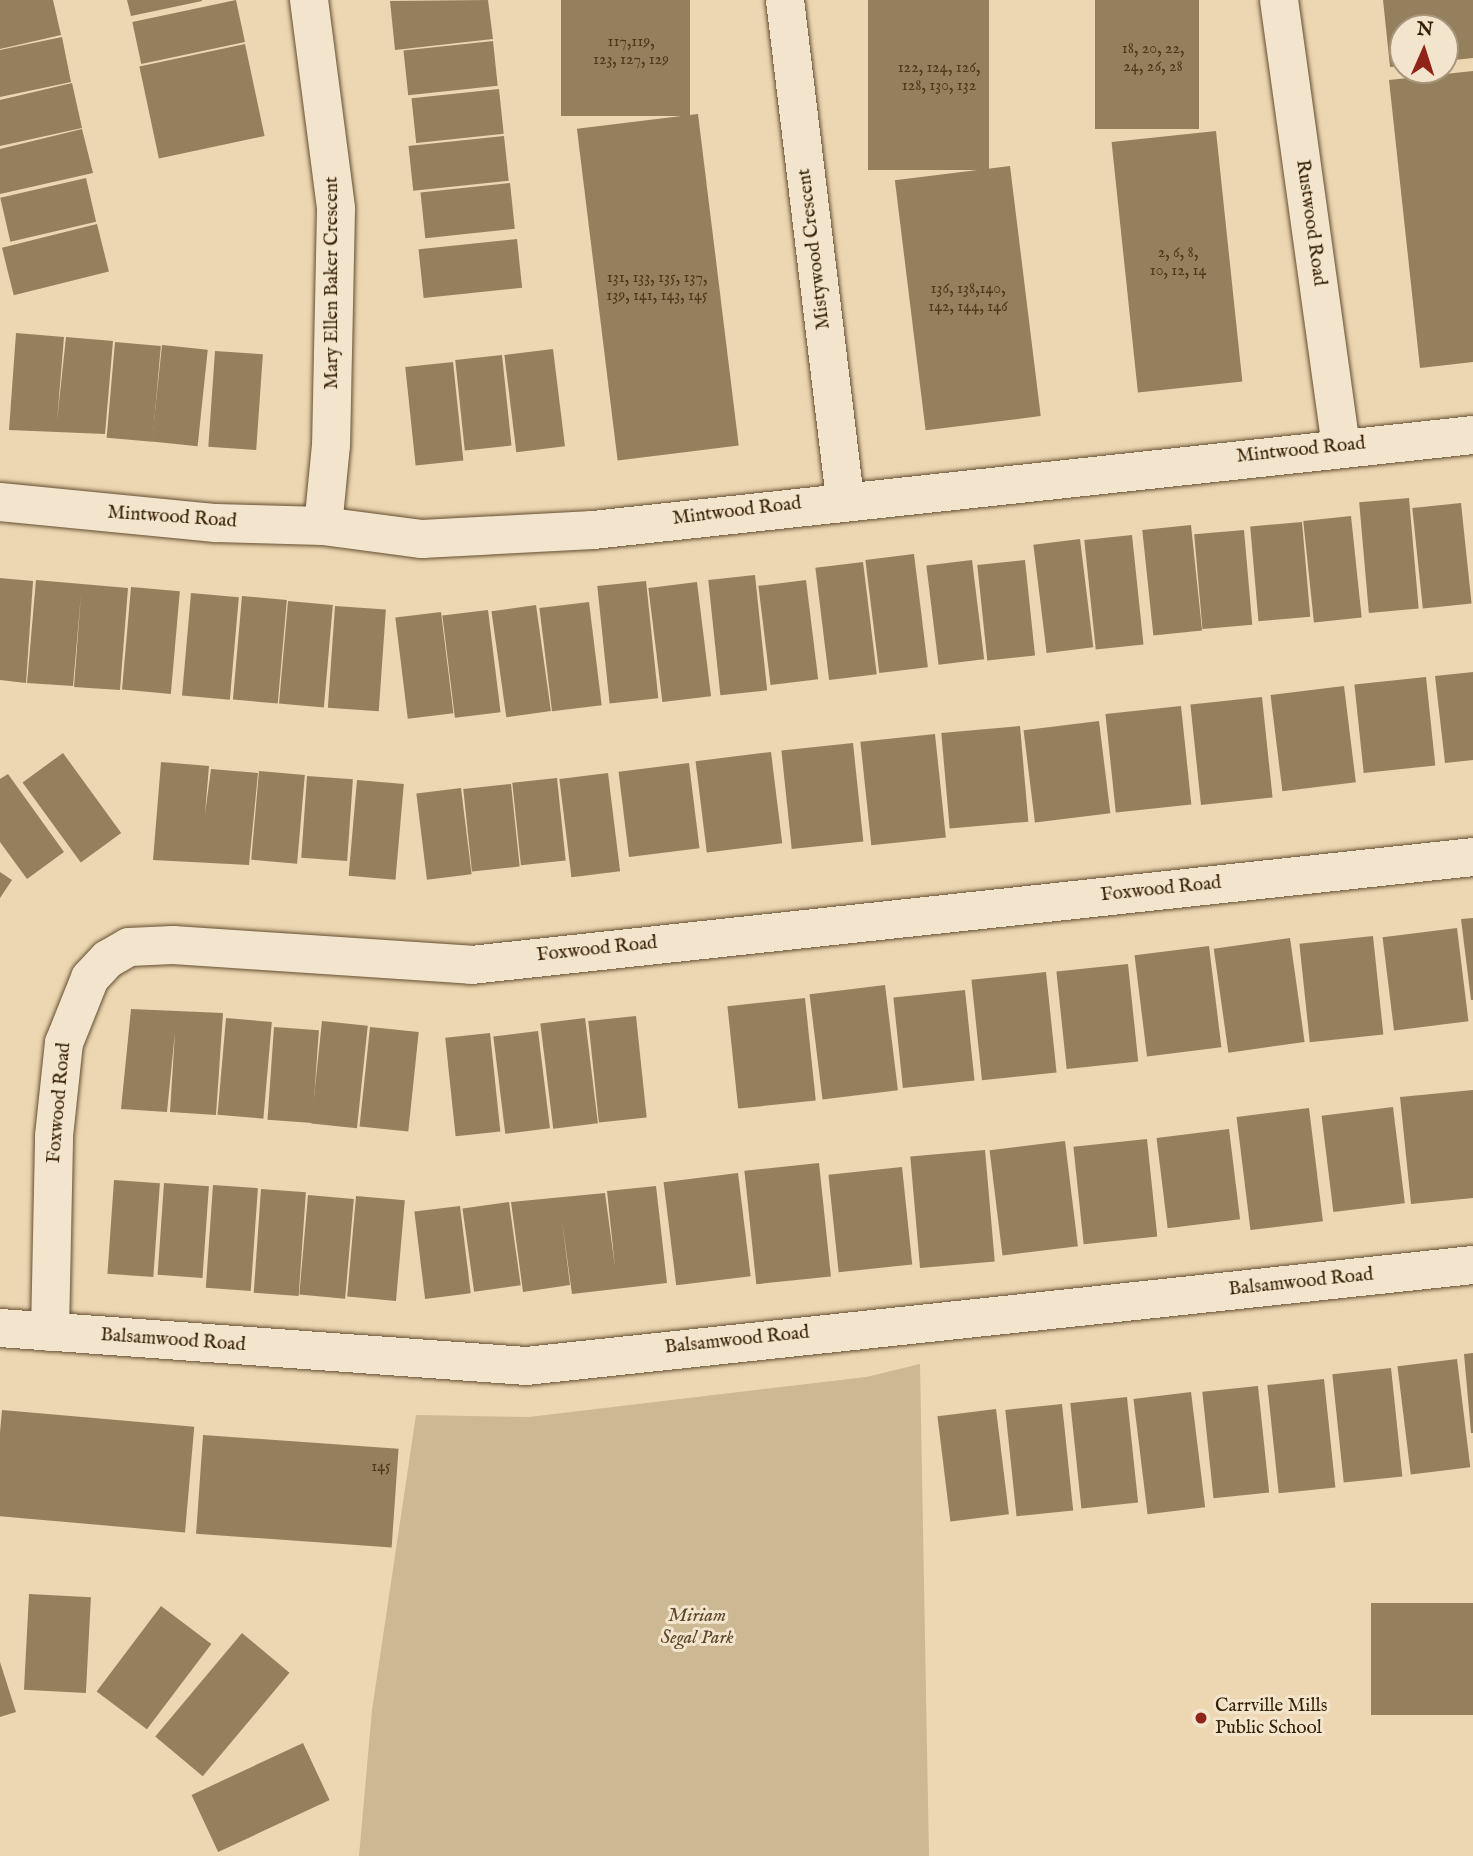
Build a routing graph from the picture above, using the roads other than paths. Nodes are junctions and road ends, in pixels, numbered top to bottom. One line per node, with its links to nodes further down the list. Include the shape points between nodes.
1 (309, 0): 8 (street, Mary Ellen Baker Crescent, via 336,209 331,445)
2 (785, 0): 6 (street, Mistywood Crescent)
3 (1279, 0): 5 (street, Rustwood Road)
4 (1473, 435): 5 (street, Mintwood Road)
5 (1341, 446): 6 (street, Mintwood Road)
6 (845, 499): 8 (street, Mintwood Road, via 593,530 422,539)
7 (0, 502): 8 (street, Mintwood Road, via 216,523)
8 (323, 526)
9 (1473, 857): 12 (street, Foxwood Road, via 471,965 173,945 129,947 108,959 90,978 64,1043 54,1136)
10 (1473, 1265): 12 (street, Balsamwood Road, via 526,1366)
11 (0, 1328): 12 (street, Balsamwood Road)
12 (50, 1332)

